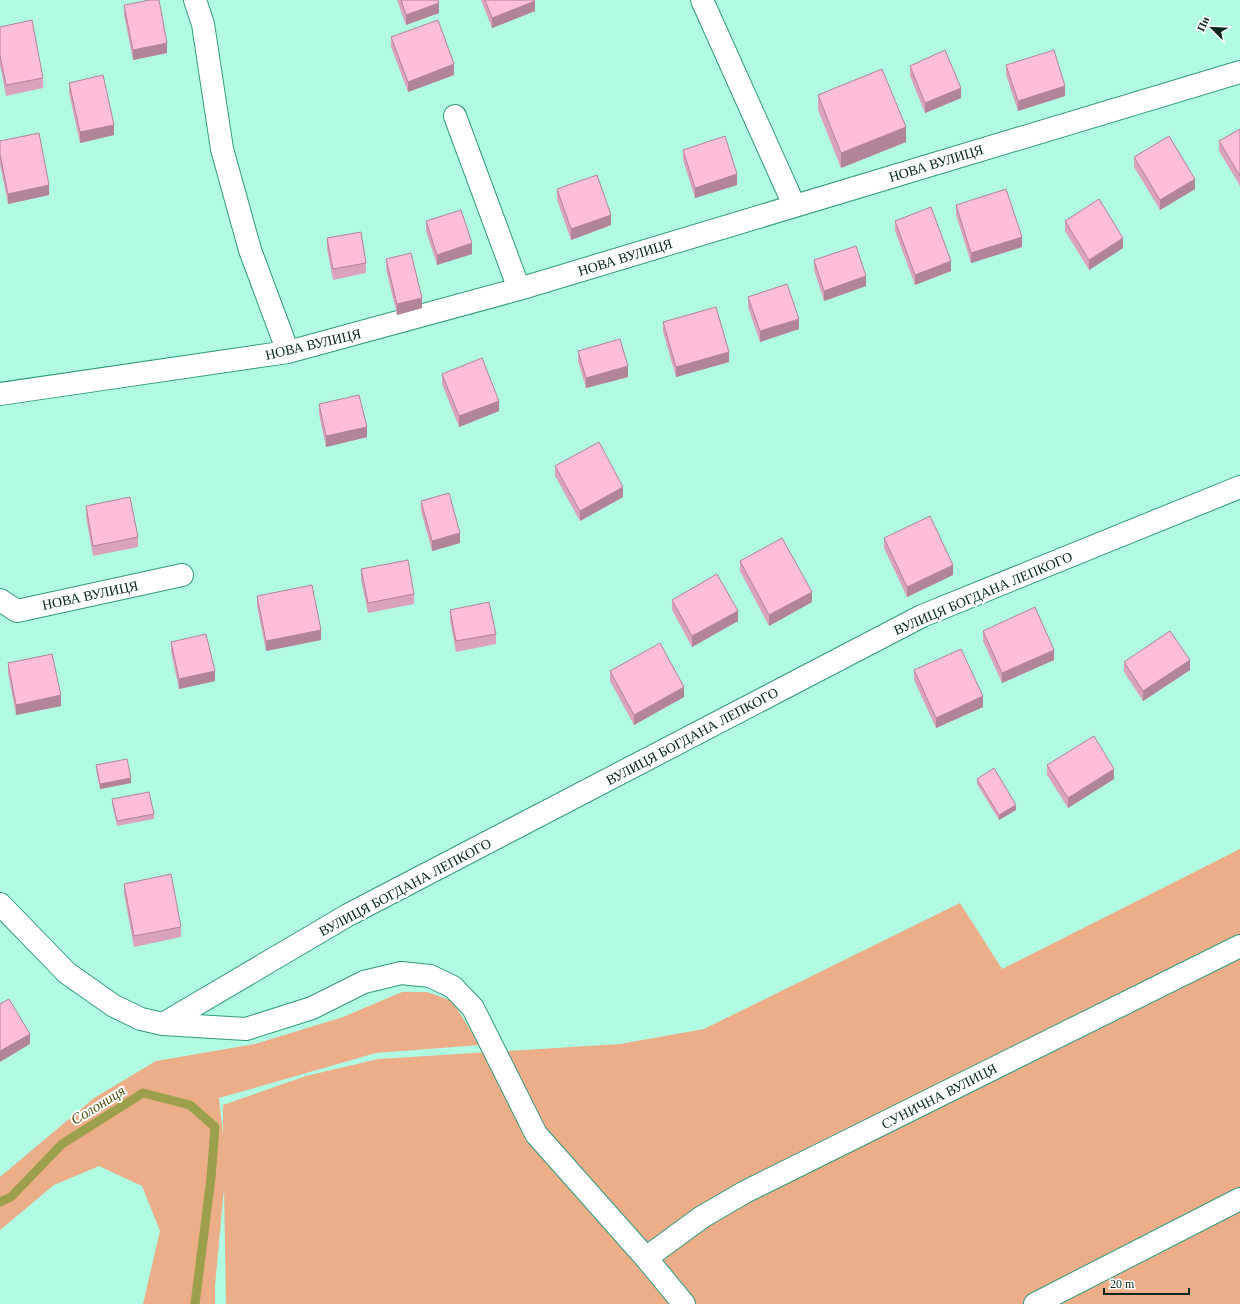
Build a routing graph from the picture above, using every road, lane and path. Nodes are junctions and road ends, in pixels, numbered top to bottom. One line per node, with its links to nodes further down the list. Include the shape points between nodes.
1 (195, 0): 7 (street, via 203,24 222,149 250,250)
2 (702, 0): 5 (street)
3 (1240, 72): 5 (street, НОВА ВУЛИЦЯ)
4 (455, 116): 6 (street)
5 (794, 205): 6 (street, НОВА ВУЛИЦЯ)
6 (519, 289): 7 (street, НОВА ВУЛИЦЯ)
7 (288, 352): 8 (street, НОВА ВУЛИЦЯ)
8 (0, 394)
9 (1240, 487): 14 (street, ВУЛИЦЯ БОГДАНА ЛЕПКОГО, via 922,616 348,915)
10 (182, 575): 11 (street, НОВА ВУЛИЦЯ, via 17,611)
11 (0, 600)
12 (0, 904): 14 (street, via 67,973 114,1006 141,1019)
13 (1240, 946): 16 (street, СУНИЧНА ВУЛИЦЯ, via 745,1192 702,1217)
14 (163, 1024): 16 (street, via 246,1029 312,1008 364,982 401,973 430,976 453,987 473,1008 536,1134)
15 (1240, 1199): 18 (street)
16 (646, 1258): 17 (street)
17 (684, 1304)
18 (1035, 1304)

